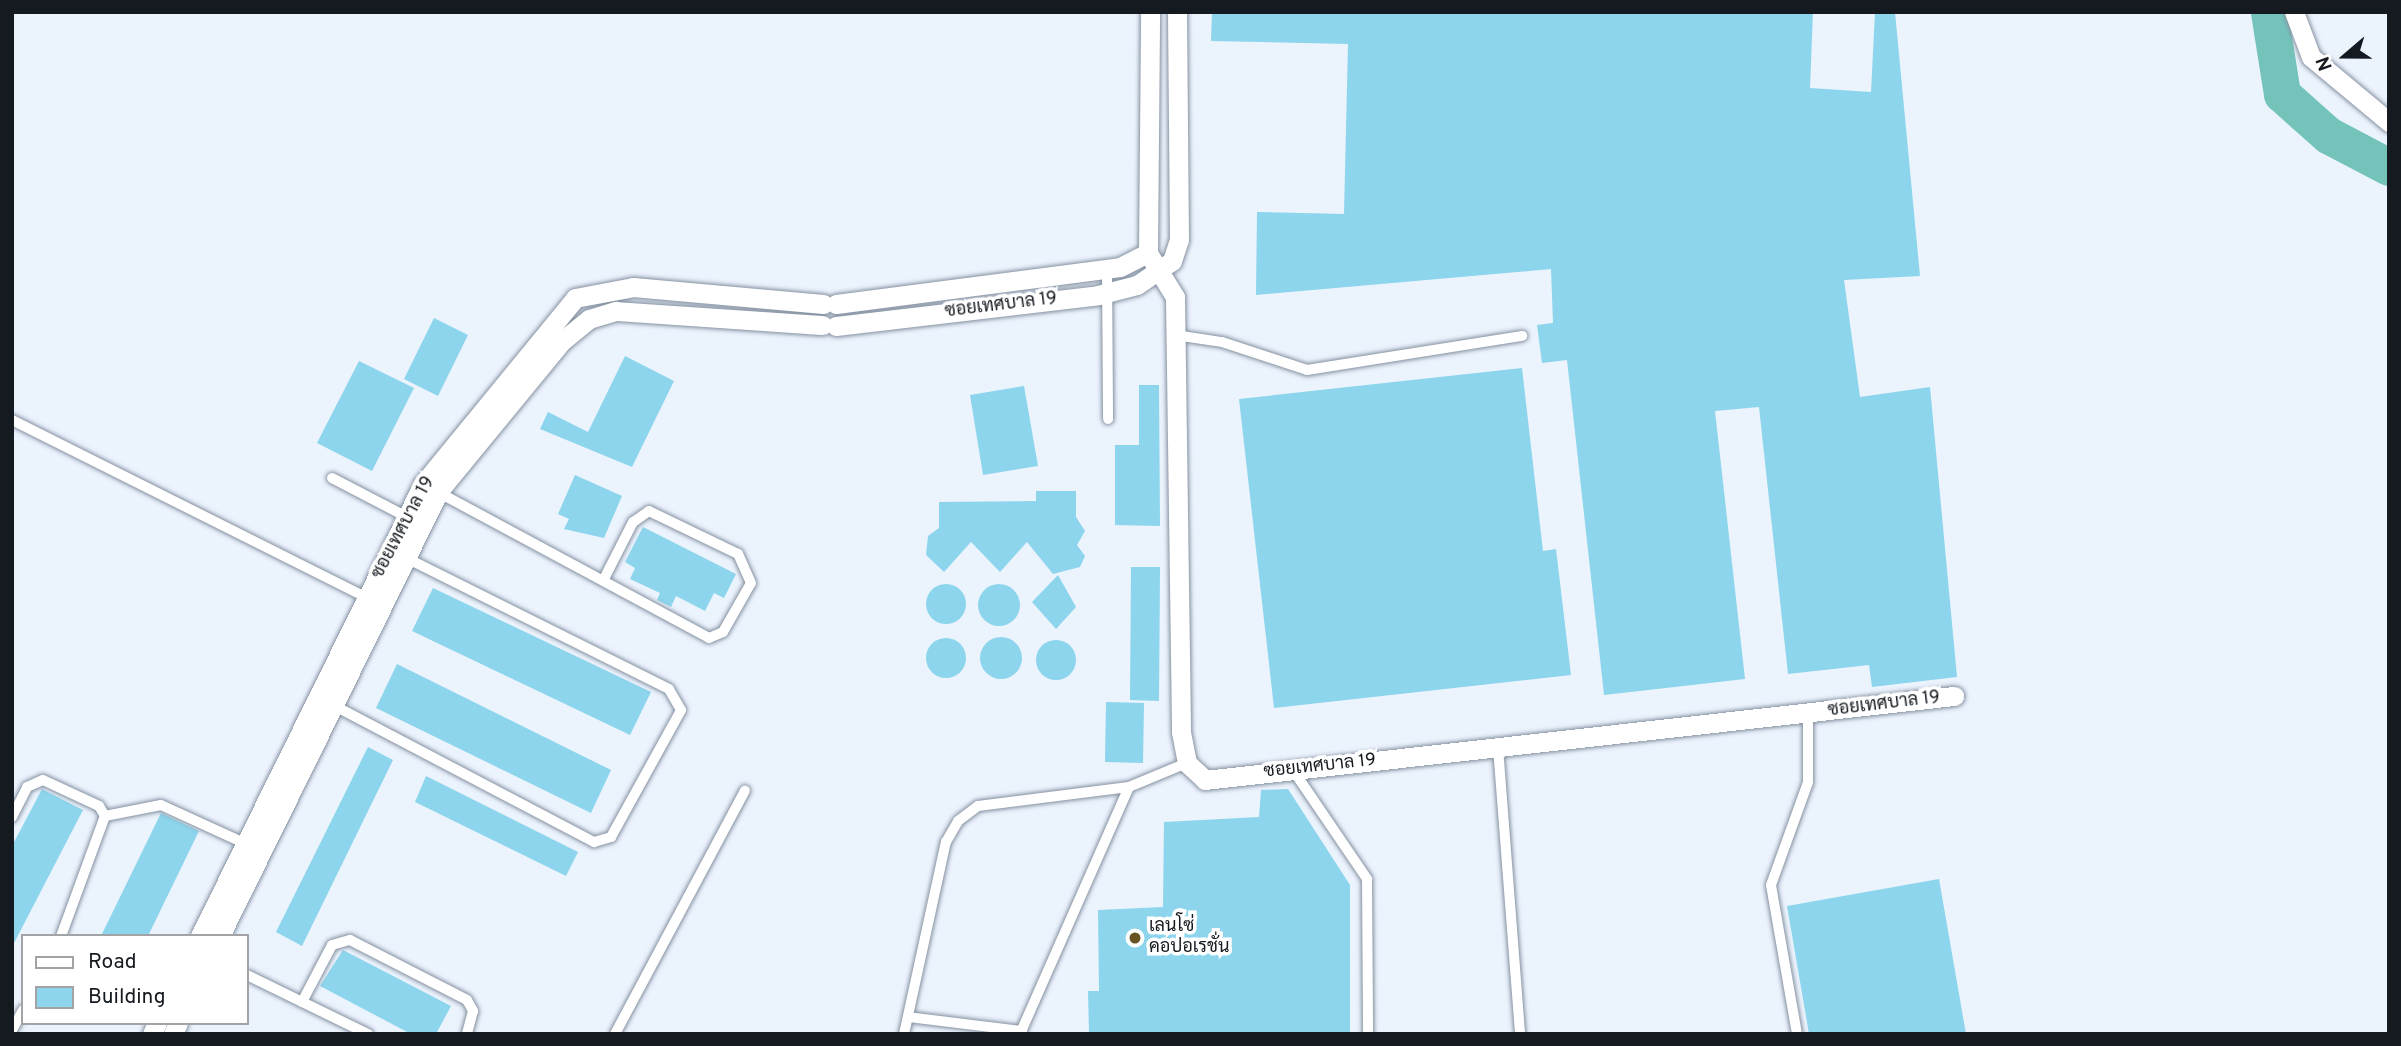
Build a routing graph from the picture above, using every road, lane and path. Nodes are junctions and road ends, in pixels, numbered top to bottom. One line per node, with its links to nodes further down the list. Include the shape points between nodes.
1 (1150, 12): 5 (street)
2 (1177, 12): 7 (street, via 1179,240)
3 (2294, 12): 4 (street, via 2311,57)
4 (2389, 122)
5 (1148, 253): 6 (street, ซอยเทศบาล 19); 7 (street)
6 (1107, 269): 8 (lane); 11 (street, ซอยเทศบาล 19, via 830,304 597,289 575,298)
7 (1162, 270): 8 (street, ซอยเทศบาล 19); 9 (street, via 1174,297)
8 (1111, 292): 11 (street, ซอยเทศบาล 19, via 830,326 616,311 589,319); 12 (lane)
9 (1175, 335): 10 (lane, via 1222,342 1307,370); 24 (street)
10 (1522, 335)
11 (521, 376): 15 (street, ซอยเทศบาล 19)
12 (1108, 419)
13 (12, 420): 19 (lane)
14 (332, 478): 16 (lane)
15 (431, 488): 16 (street, ซอยเทศบาล 19); 17 (street, ซอยเทศบาล 19); 18 (lane)
16 (407, 517): 19 (street, ซอยเทศบาล 19)
17 (406, 558): 19 (street, ซอยเทศบาล 19); 21 (lane, via 669,689 681,710 611,836 594,842)
18 (605, 577): 18 (lane, via 633,522 649,511 738,554 751,583 723,632 709,638)
19 (375, 601): 21 (street, ซอยเทศบาล 19); 30 (street, ซอยเทศบาล 19)
20 (1954, 696): 22 (street, ซอยเทศบาล 19)
21 (333, 705): 33 (street, ซอยเทศบาล 19)
22 (1808, 713): 23 (street, ซอยเทศบาล 19); 46 (lane, via 1808,782 1771,885)
23 (1498, 747): 25 (street, ซอยเทศบาล 19); 45 (lane)
24 (1186, 763): 25 (street, ซอยเทศบาล 19, via 1205,779); 26 (lane)
25 (1293, 770): 44 (lane, via 1367,879)
26 (1129, 788): 37 (lane, via 978,806 958,821 946,842); 39 (lane)
27 (745, 791): 42 (lane)
28 (105, 816): 29 (lane, via 99,806 43,780 27,787); 30 (lane, via 161,805); 31 (lane)
29 (12, 817)
30 (246, 844): 32 (street, ซอยเทศบาล 19)
31 (63, 934)
32 (201, 934)
33 (221, 934)
34 (248, 975): 35 (lane)
35 (302, 1002): 40 (lane); 41 (lane, via 332,945 350,940 467,1000 473,1011)
36 (21, 1014): 38 (lane)
37 (908, 1017): 39 (lane); 43 (lane)
38 (12, 1030)
39 (1021, 1032)
40 (368, 1034)
41 (467, 1034)
42 (615, 1034)
43 (904, 1034)
44 (1368, 1034)
45 (1520, 1034)
46 (1797, 1034)

